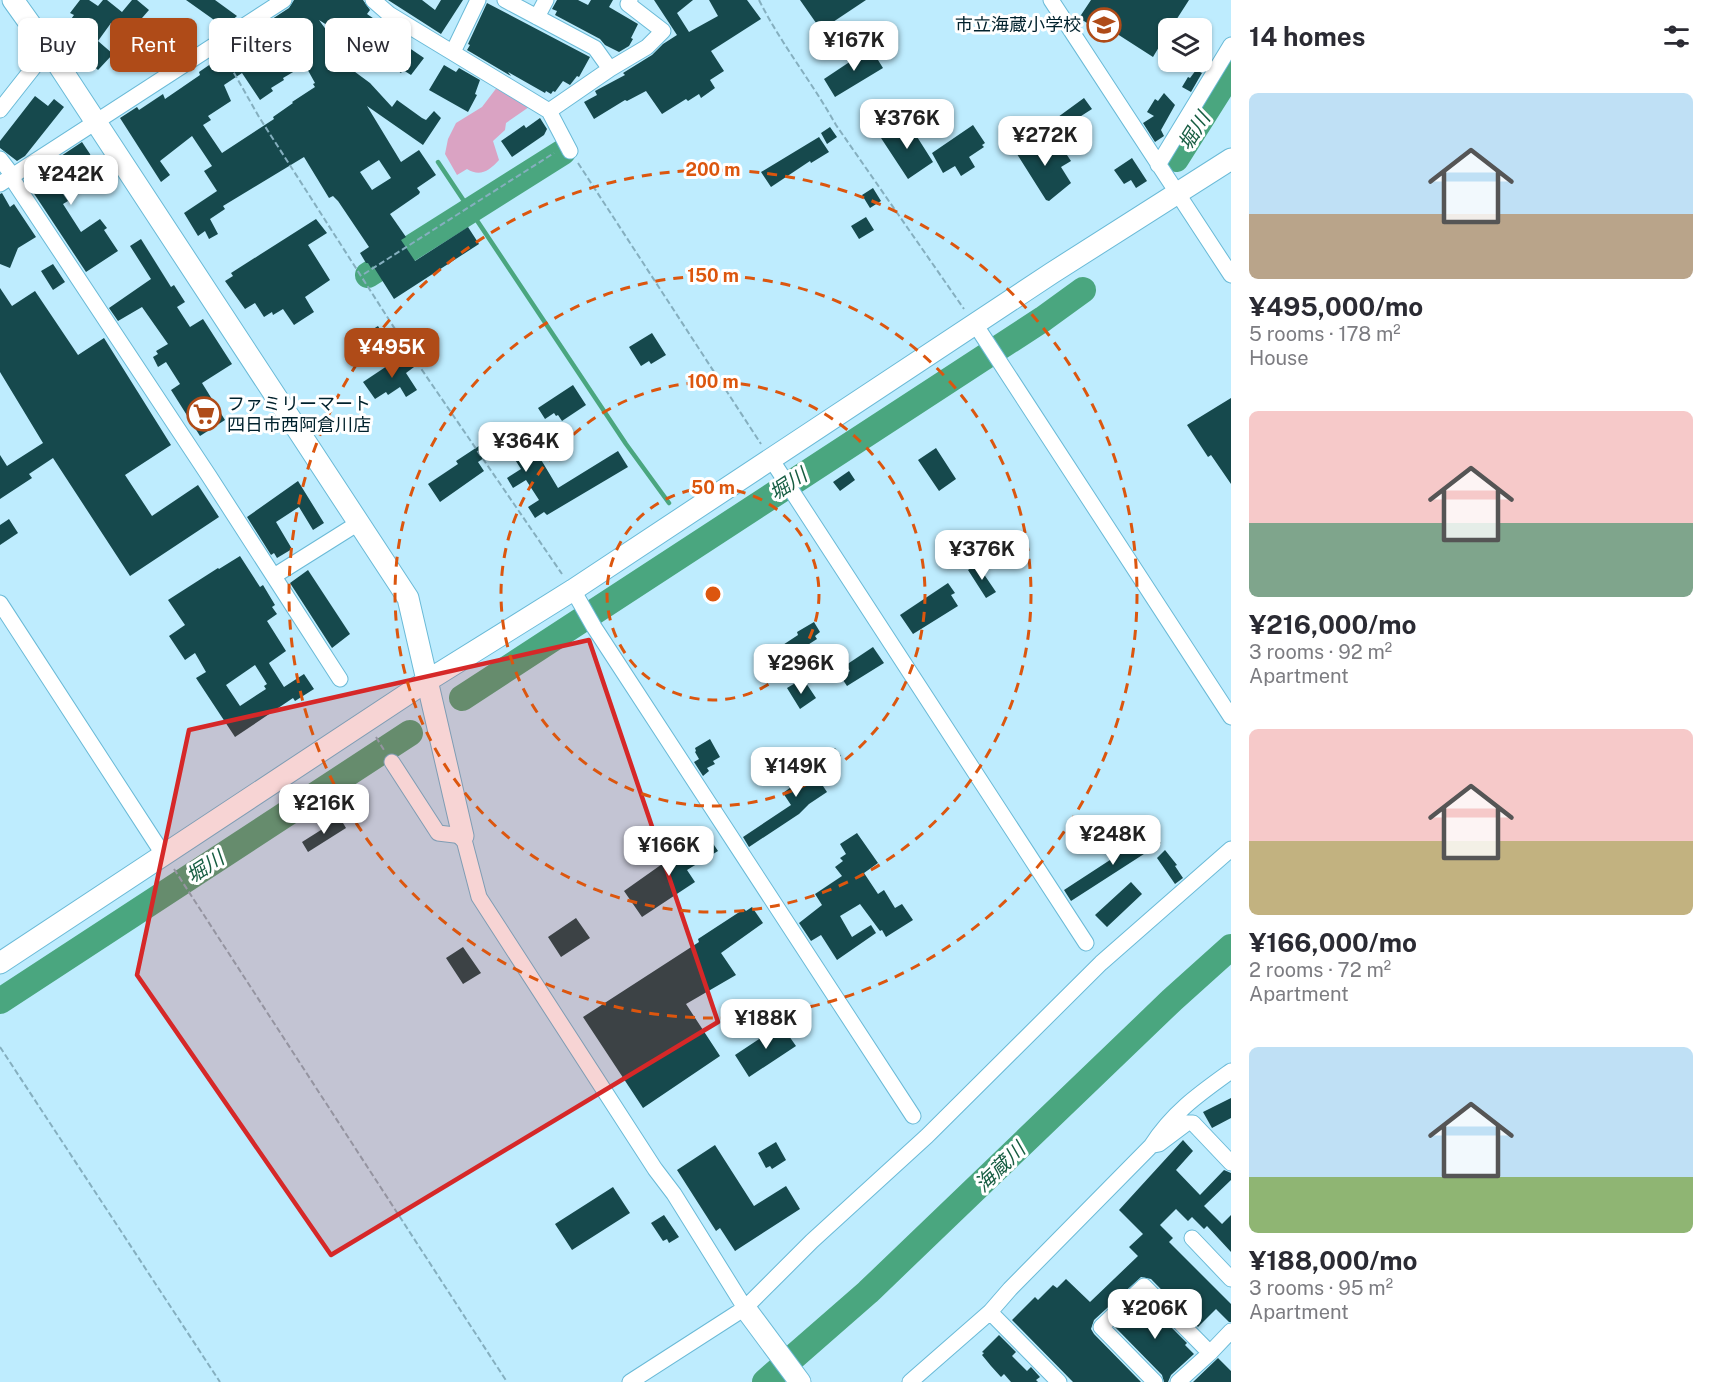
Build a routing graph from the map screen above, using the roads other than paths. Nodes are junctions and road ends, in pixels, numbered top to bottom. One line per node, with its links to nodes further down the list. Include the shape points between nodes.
1 (13, 0): 10 (street)
2 (284, 0): 18 (street)
3 (373, 0): 12 (street, via 388,14)
4 (478, 0): 12 (street)
5 (505, 0): 9 (street)
6 (546, 0): 9 (street)
7 (630, 0): 13 (street, via 628,4 663,31 647,47)
8 (1051, 0): 22 (street)
9 (537, 17): 13 (street, via 595,48)
10 (26, 18)
11 (1231, 45): 22 (street)
12 (453, 52): 17 (street)
13 (610, 69): 17 (street)
14 (30, 72): 16 (street)
15 (63, 72): 18 (street)
16 (0, 110)
17 (549, 111): 19 (street)
18 (95, 123): 23 (street); 28 (street)
19 (566, 150)
20 (0, 159): 23 (street)
21 (1231, 159): 24 (street)
22 (1158, 165): 24 (street)
23 (8, 179): 29 (street)
24 (1178, 193): 25 (street); 26 (street)
25 (1231, 275)
26 (980, 332): 27 (street); 34 (street)
27 (775, 465): 30 (street); 39 (street)
28 (360, 522): 29 (street); 33 (street, via 408,598)
29 (274, 576): 32 (street)
30 (575, 594): 33 (street); 42 (street)
31 (0, 603): 38 (street)
32 (340, 679)
33 (427, 681): 36 (street); 38 (street)
34 (1231, 717)
35 (392, 762): 36 (street, via 438,833)
36 (463, 836): 47 (street, via 479,897)
37 (1231, 849): 47 (street, via 1101,963 927,1136)
38 (166, 859): 40 (street)
39 (1086, 943)
40 (0, 963)
41 (1231, 1071): 43 (street, via 1186,1103 1164,1125)
42 (913, 1116)
43 (1151, 1146): 44 (street, via 1193,1122); 48 (street)
44 (1231, 1163)
45 (1191, 1238): 46 (street)
46 (1231, 1279)
47 (744, 1308): 51 (street); 52 (street)
48 (990, 1312): 53 (street); 54 (street)
49 (1229, 1338): 50 (street)
50 (1210, 1353): 55 (street, via 1144,1286 1101,1327); 56 (street)
51 (630, 1382)
52 (800, 1382)
53 (910, 1382)
54 (1059, 1382)
55 (1155, 1382)
56 (1178, 1382)

